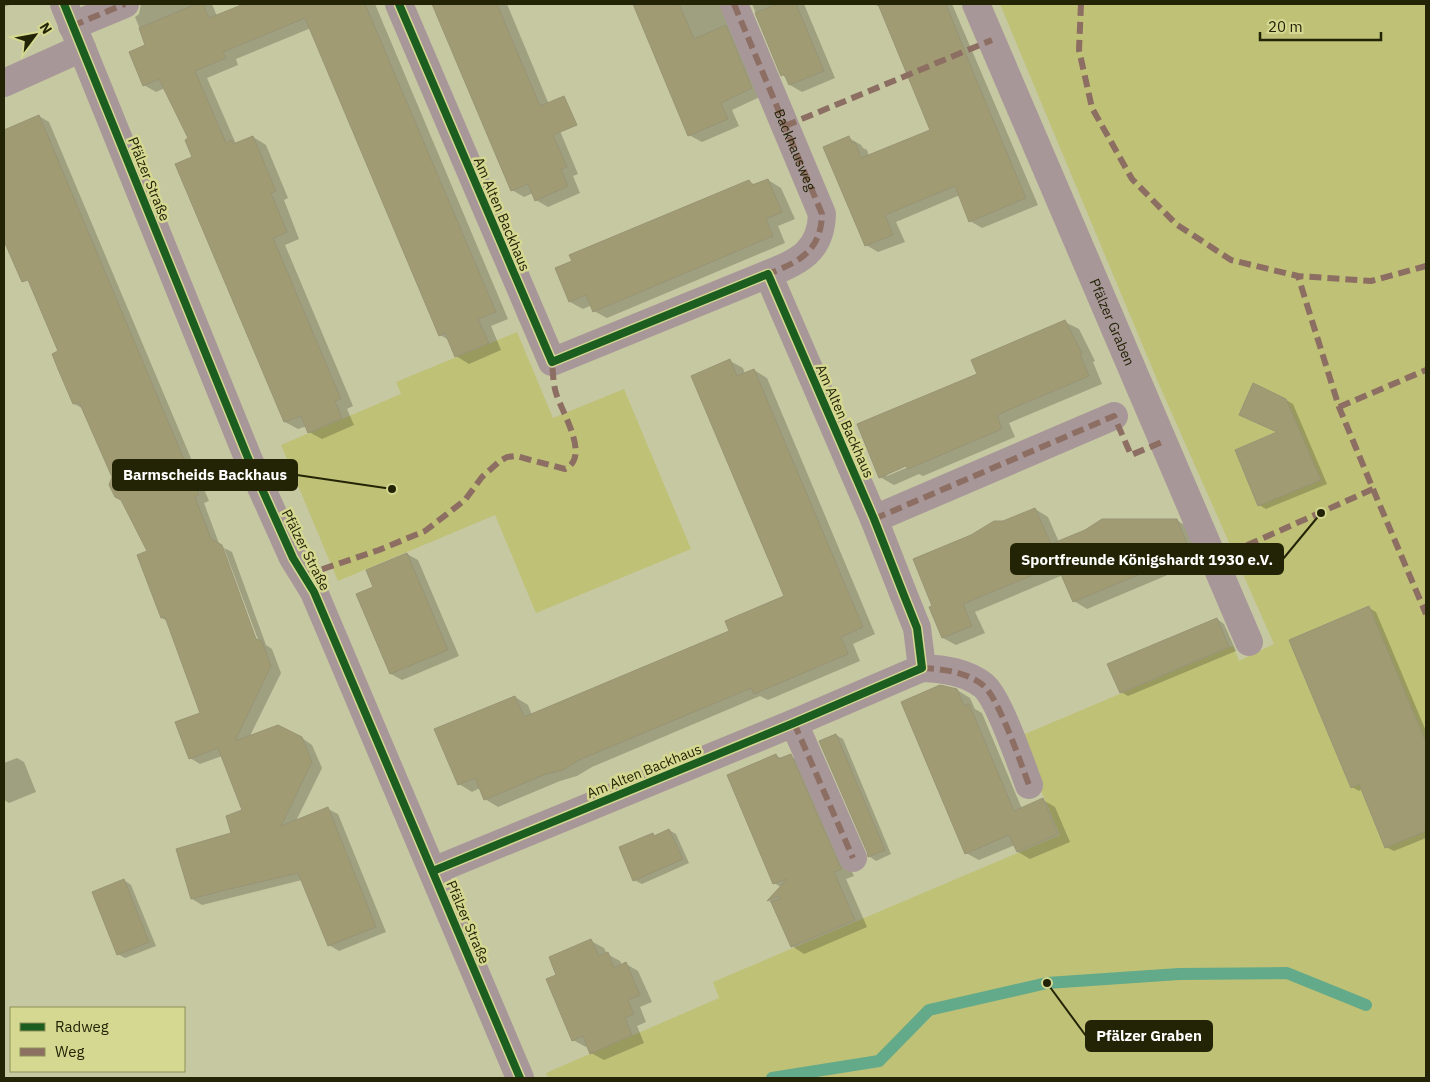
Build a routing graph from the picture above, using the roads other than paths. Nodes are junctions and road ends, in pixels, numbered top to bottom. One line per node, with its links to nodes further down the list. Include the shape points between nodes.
1 (125, 4): 5 (street)
2 (399, 4): 7 (street, Am Alten Backhaus, via 552,362)
3 (734, 4): 7 (street, Backhausweg, via 822,214 822,226 808,252 799,260)
4 (976, 4): 10 (street, Pfälzer Graben)
5 (73, 26): 6 (street); 15 (street, Pfälzer Straße, via 248,458 293,558 314,592)
6 (4, 82)
7 (768, 274): 9 (street, Am Alten Backhaus)
8 (1114, 416): 9 (street)
9 (874, 519): 11 (street, Am Alten Backhaus, via 916,628)
10 (1249, 642)
11 (922, 668): 12 (street, Am Alten Backhaus); 13 (street, Am Alten Backhaus, via 946,669 985,687 994,700)
12 (794, 723): 14 (street); 15 (street, Am Alten Backhaus)
13 (1029, 785)
14 (853, 858)
15 (432, 870): 16 (street, Pfälzer Straße)
16 (520, 1078)

